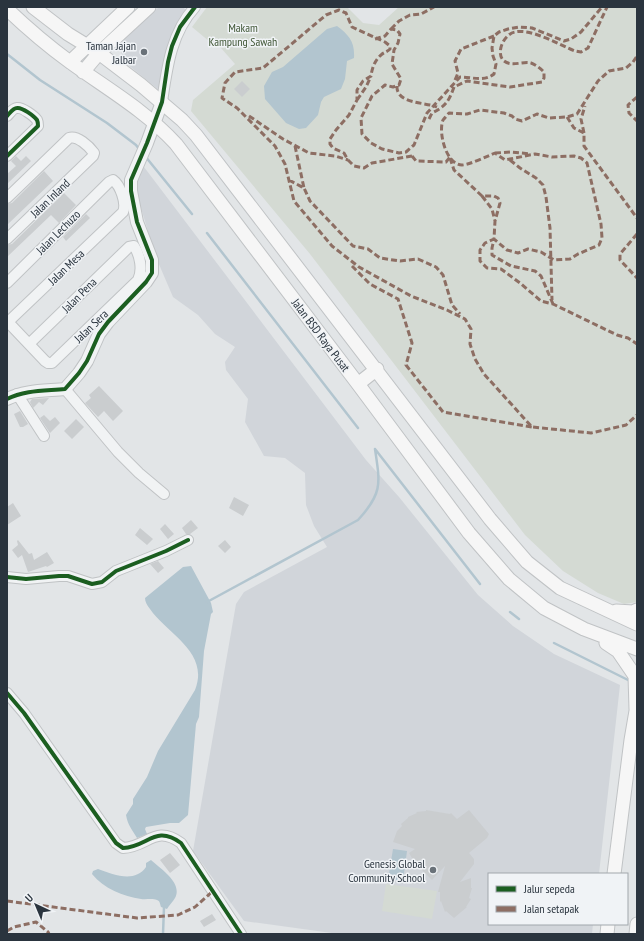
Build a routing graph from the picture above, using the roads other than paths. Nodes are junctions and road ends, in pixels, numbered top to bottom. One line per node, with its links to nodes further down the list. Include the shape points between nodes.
1 (33, 7): 6 (main road, Jalan BSD Raya Pusat)
2 (128, 7): 6 (main road)
3 (149, 7): 7 (main road)
4 (195, 7): 10 (street, via 180,27 172,46)
5 (7, 10): 8 (main road, Jalan BSD Raya Pusat)
6 (86, 45): 7 (main road, Jalan BSD Raya Pusat); 8 (main road)
7 (99, 53): 9 (main road); 10 (main road, Jalan BSD Raya Pusat)
8 (70, 62): 9 (main road, Jalan BSD Raya Pusat)
9 (83, 72): 12 (main road, Jalan BSD Raya Pusat, via 125,100)
10 (162, 102): 12 (street); 21 (main road, Jalan BSD Raya Pusat, via 196,135)
11 (10, 113): 13 (street, via 18,108 22,109 36,119 38,126)
12 (153, 123): 22 (main road, Jalan BSD Raya Pusat, via 176,144); 23 (street, via 131,180 137,222 152,260 152,273 103,328 87,361)
13 (7, 156)
14 (109, 182): 18 (street, Jalan Lechuzo); 19 (street, Jalan Mesa, via 113,180 118,186 125,207 123,212)
15 (7, 198): 16 (street, Jalan Inland, via 68,138 75,137 93,150 93,156)
16 (7, 239)
17 (129, 246): 20 (street, Jalan Pena); 20 (street, Jalan Sera, via 136,249 141,266 138,280 132,286 52,363 45,361)
18 (7, 283)
19 (7, 322): 20 (street)
20 (29, 344)
21 (377, 369): 22 (main road); 29 (main road, Jalan BSD Raya Pusat, via 490,519 527,562 560,588)
22 (358, 384): 32 (main road, Jalan BSD Raya Pusat, via 469,533 509,579 544,608)
23 (65, 389): 24 (street); 26 (street, via 118,452)
24 (12, 396): 25 (street)
25 (44, 436)
26 (164, 494)
27 (188, 540): 28 (street, via 116,571 96,584 68,576 26,579)
28 (7, 577)
29 (606, 610): 30 (main road); 31 (main road, Jalan BSD Raya Pusat)
30 (637, 610)
31 (637, 624)
32 (584, 629): 33 (main road, Jalan BSD Raya Pusat); 35 (main road, via 618,651 628,663 635,676)
33 (637, 649)
34 (7, 693): 38 (street, via 116,843 123,848 131,848 156,836 173,837)
35 (637, 707): 36 (main road, via 630,740)
36 (614, 873)
37 (637, 924): 39 (main road)
38 (241, 934)
39 (636, 934)

